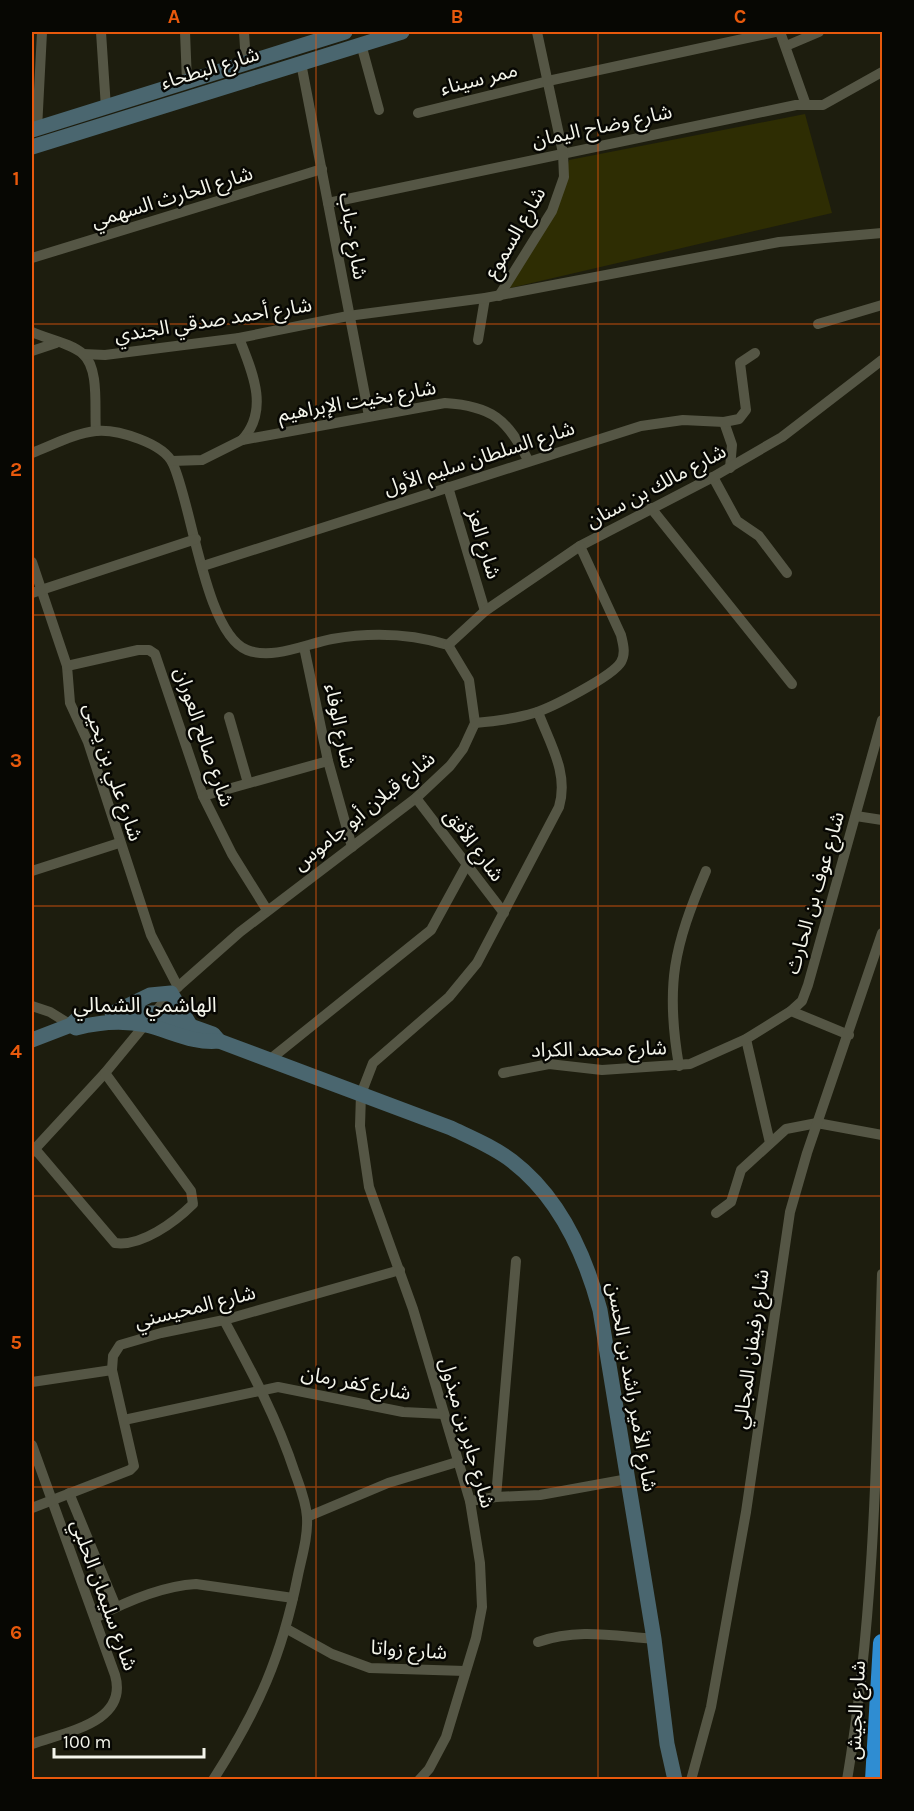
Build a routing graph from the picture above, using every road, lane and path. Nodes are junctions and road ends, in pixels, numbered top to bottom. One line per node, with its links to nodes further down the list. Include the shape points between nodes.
1 (42, 32): 23 (street)
2 (101, 32): 20 (street)
3 (185, 32): 18 (street)
4 (244, 32): 14 (street)
5 (345, 32): 11 (street, شارع البطحاء)
6 (402, 32): 12 (street, شارع البطحاء)
7 (537, 32): 17 (street, شارع السموع)
8 (774, 32): 17 (street, ممر سيناء)
9 (780, 32): 13 (street)
10 (819, 32): 13 (street)
11 (309, 37): 14 (street, شارع البطحاء)
12 (361, 44): 15 (street, شارع البطحاء); 21 (street)
13 (786, 46): 19 (street)
14 (246, 63): 18 (street, شارع البطحاء)
15 (301, 63): 24 (street, شارع البطحاء); 26 (street, شارع خباب)
16 (882, 72): 19 (street, شارع وضاح اليمان, via 823,105)
17 (548, 81): 22 (street, ممر سيناء); 25 (street, شارع السموع)
18 (187, 82): 20 (street, شارع البطحاء)
19 (806, 105): 25 (street, شارع وضاح اليمان)
20 (106, 108): 23 (street, شارع البطحاء)
21 (380, 110)
22 (418, 113)
23 (34, 129)
24 (32, 147)
25 (563, 153): 27 (street, شارع وضاح اليمان); 30 (street, شارع السموع, via 564,177 559,199)
26 (322, 169): 27 (street, شارع خباب); 29 (street, شارع الحارث السهمي)
27 (328, 203): 33 (street, شارع خباب)
28 (882, 233): 30 (street, شارع السموع, via 779,242)
29 (32, 258)
30 (499, 296): 31 (street, شارع السموع)
31 (485, 298): 33 (street, شارع السموع); 37 (street)
32 (882, 305): 34 (street)
33 (348, 316): 36 (street, شارع أحمد صدقي الجندي); 43 (street, شارع خباب)
34 (818, 324)
35 (32, 332): 38 (street)
36 (240, 338): 41 (street, شارع أحمد صدقي الجندي); 46 (street, via 257,398 249,433)
37 (478, 340)
38 (56, 343): 39 (street); 41 (street)
39 (32, 351)
40 (755, 353): 44 (street, via 739,366 744,415)
41 (83, 354): 45 (street, via 93,377)
42 (882, 360): 50 (street, شارع مالك بن سنان, via 782,437)
43 (369, 416): 46 (street, شارع بخيت الإبراهيم); 48 (street, شارع بخيت الإبراهيم, via 427,405 459,404 504,422)
44 (724, 422): 48 (street, شارع السلطان سليم الأول, via 662,422); 50 (street, via 732,445)
45 (96, 431): 47 (street); 49 (street, via 130,435)
46 (242, 440): 49 (street, شارع بخيت الإبراهيم, via 202,460)
47 (32, 453)
48 (528, 460): 52 (street, شارع السلطان سليم الأول)
49 (172, 461): 54 (street)
50 (730, 468): 51 (street, شارع مالك بن سنان)
51 (713, 477): 53 (street, شارع مالك بن سنان); 58 (street, via 737,521 759,536)
52 (448, 487): 57 (street, شارع السلطان سليم الأول); 60 (street, شارع العز)
53 (651, 508): 55 (street, شارع مالك بن سنان); 64 (street)
54 (196, 538): 57 (street); 59 (street)
55 (580, 546): 60 (street, شارع مالك بن سنان); 65 (street, via 621,635 622,661 606,676)
56 (32, 562): 59 (street, شارع علي بن يحيى)
57 (203, 566): 62 (street, via 218,618 236,644 248,651 266,653)
58 (787, 573)
59 (36, 592): 63 (street, شارع علي بن يحيى)
60 (485, 611): 61 (street, شارع مالك بن سنان)
61 (448, 645): 62 (street, via 407,634 388,634 330,639); 68 (street, via 469,680)
62 (304, 647): 70 (street, شارع الوفاء)
63 (67, 666): 72 (street, شارع صالح العوران, via 138,650 155,654); 76 (street, شارع علي بن يحيى, via 70,703 87,741)
64 (792, 684)
65 (538, 712): 68 (street); 82 (street, شارع جابر بن مبذول, via 562,775 563,795)
66 (229, 717): 71 (street)
67 (882, 720): 69 (street, شارع عوف بن الحارث)
68 (475, 723): 73 (street, شارع قبلان أبو جاموس, via 450,766)
69 (878, 753): 74 (street, شارع عوف بن الحارث)
70 (328, 761): 71 (street); 77 (street, شارع الوفاء)
71 (248, 783): 72 (street)
72 (203, 796): 81 (street, شارع صالح العوران, via 232,854)
73 (416, 798): 77 (street, شارع قبلان أبو جاموس); 78 (street, شارع الأفق)
74 (856, 816): 75 (street); 87 (street, شارع عوف بن الحارث, via 805,993)
75 (882, 820)
76 (119, 843): 79 (street); 85 (street, شارع علي بن يحيى)
77 (352, 847): 81 (street, شارع قبلان أبو جاموس)
78 (466, 866): 82 (street, شارع الأفق); 96 (street, via 431,930)
79 (32, 871)
80 (706, 871): 97 (street, via 681,933 672,978 672,1024)
81 (267, 910): 85 (street, شارع قبلان أبو جاموس)
82 (504, 913): 100 (street, شارع جابر بن مبذول, via 466,978 373,1063)
83 (882, 933): 84 (street, شارع رفيفان المجالي)
84 (878, 963): 92 (street, شارع رفيفان المجالي)
85 (175, 990): 88 (street, via 150,995); 89 (street, شارع قبلان أبو جاموس); 91 (street)
86 (32, 1006): 90 (street)
87 (791, 1011): 92 (street); 93 (street, شارع محمد الكراد)
88 (114, 1013): 89 (street, شارع الأمير راشد بن الحسن); 90 (street, شارع الأمير راشد بن الحسن, via 90,1014)
89 (150, 1019): 90 (street, شارع الأمير راشد بن الحسن, via 96,1022 76,1028); 91 (street, شارع الأمير راشد بن الحسن); 95 (street, شارع الأمير راشد بن الحسن, via 204,1043); 98 (street, شارع قبلان أبو جاموس)
90 (71, 1025): 94 (street, شارع الأمير راشد بن الحسن)
91 (190, 1025): 95 (street, شارع الأمير راشد بن الحسن, via 213,1034)
92 (849, 1035): 101 (street, شارع رفيفان المجالي)
93 (746, 1039): 97 (street, شارع محمد الكراد); 103 (street)
94 (32, 1040)
95 (219, 1041): 96 (street, شارع الأمير راشد بن الحسن)
96 (268, 1061): 100 (street, شارع الأمير راشد بن الحسن)
97 (679, 1066): 99 (street, شارع محمد الكراد, via 602,1070 549,1064)
98 (105, 1073): 104 (street, شارع قبلان أبو جاموس); 104 (street, via 191,1191 193,1204 172,1222 139,1239 115,1243)
99 (503, 1073)
100 (361, 1094): 107 (street, شارع جابر بن مبذول, via 360,1126 369,1187); 117 (street, شارع الأمير راشد بن الحسن, via 485,1143 532,1179 572,1233 597,1298)
101 (817, 1123): 102 (street); 103 (street, via 786,1129); 136 (street, شارع رفيفان المجالي, via 790,1212 746,1512 711,1707)
102 (882, 1135)
103 (770, 1143): 105 (street, via 741,1170 731,1202)
104 (33, 1151)
105 (716, 1214)
106 (516, 1261): 119 (street)
107 (400, 1270): 109 (street, شارع المحيسني); 113 (street, شارع جابر بن مبذول)
108 (882, 1274): 137 (street, via 861,1685)
109 (224, 1320): 110 (street, شارع المحيسني, via 120,1345 113,1356); 112 (street)
110 (112, 1370): 111 (street); 114 (street)
111 (32, 1382)
112 (262, 1388): 113 (street, شارع كفر رمان, via 287,1387 393,1410); 114 (street, شارع كفر رمان); 123 (street, via 291,1460)
113 (444, 1414): 116 (street, شارع جابر بن مبذول)
114 (124, 1420): 118 (street, via 134,1466)
115 (32, 1445): 120 (street, شارع سليمان الحلبي)
116 (457, 1462): 121 (street, شارع جابر بن مبذول); 123 (street, via 388,1483)
117 (628, 1479): 119 (street, via 540,1495); 128 (street, شارع الأمير راشد بن الحسن)
118 (69, 1493): 120 (street); 125 (street)
119 (496, 1497): 121 (street)
120 (51, 1501): 122 (street); 126 (street, شارع سليمان الحلبي)
121 (470, 1501): 131 (street, شارع جابر بن مبذول, via 482,1607)
122 (32, 1508)
123 (307, 1517): 124 (street, via 306,1541)
124 (293, 1598): 125 (street, via 196,1584 163,1590); 127 (street)
125 (116, 1607): 126 (street)
126 (95, 1618): 132 (street, شارع سليمان الحلبي, via 117,1683 113,1707 99,1719)
127 (287, 1629): 131 (street, شارع زواتا, via 332,1654 370,1668); 133 (street, via 248,1724)
128 (654, 1639): 129 (street, via 562,1634); 135 (street, شارع الأمير راشد بن الحسن)
129 (538, 1642)
130 (882, 1643): 138 (highway, شارع الجيش)
131 (465, 1671): 134 (street, شارع جابر بن مبذول, via 446,1737 429,1769)
132 (32, 1744)
133 (213, 1779)
134 (419, 1779)
135 (675, 1779)
136 (691, 1779)
137 (847, 1779)
138 (874, 1779)

